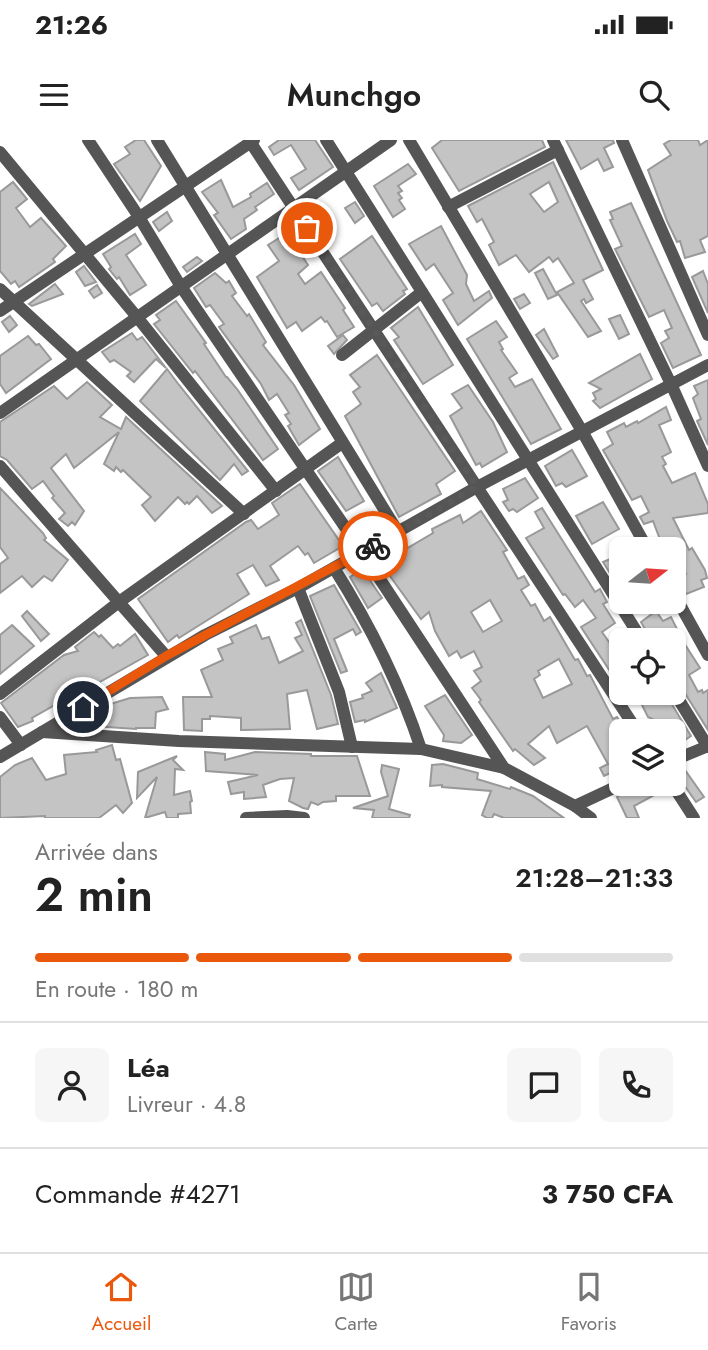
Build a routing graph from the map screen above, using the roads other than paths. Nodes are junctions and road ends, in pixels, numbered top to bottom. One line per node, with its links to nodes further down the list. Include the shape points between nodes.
1 (88, 140): 14 (street)
2 (157, 140): 11 (street)
3 (326, 140): 10 (street)
4 (391, 140): 10 (street)
5 (409, 140): 13 (street)
6 (622, 140): 24 (street)
7 (251, 141): 11 (street); 12 (street)
8 (556, 145): 13 (street); 28 (street)
9 (0, 152): 16 (street)
10 (346, 171): 12 (street); 19 (street)
11 (185, 186): 14 (street); 15 (street)
12 (293, 207): 15 (street); 23 (street)
13 (448, 207): 30 (street)
14 (139, 217): 16 (street); 17 (street)
15 (227, 253): 17 (street); 31 (street)
16 (85, 254): 20 (street); 22 (street)
17 (180, 285): 22 (street); 35 (street)
18 (0, 289): 20 (street)
19 (422, 292): 23 (street); 32 (street)
20 (14, 302): 21 (street); 26 (street)
21 (0, 311)
22 (137, 317): 26 (street); 37 (street)
23 (374, 331): 25 (street); 36 (street)
24 (708, 335)
25 (342, 355)
26 (75, 360): 29 (street); 38 (street)
27 (708, 365): 28 (street)
28 (671, 384): 30 (street); 33 (street)
29 (0, 413)
30 (582, 431): 32 (street); 40 (street)
31 (342, 443): 35 (street); 39 (street)
32 (528, 459): 36 (street); 46 (street)
33 (708, 466)
34 (0, 467): 44 (street)
35 (306, 470): 37 (street); 41 (street)
36 (477, 487): 39 (street); 52 (street)
37 (276, 491): 38 (street)
38 (244, 514): 44 (street)
39 (398, 532): 41 (street)
40 (641, 537)
41 (362, 552): 42 (street); 60 (street)
42 (334, 568): 43 (street); 57 (street, via 380,648)
43 (298, 587): 48 (street); 56 (street, via 339,692)
44 (119, 602): 48 (street); 49 (street)
45 (685, 614): 47 (street)
46 (634, 628)
47 (708, 655)
48 (166, 656): 53 (street)
49 (0, 694)
50 (682, 705): 55 (street)
51 (0, 717): 54 (street)
52 (629, 719)
53 (42, 732): 54 (street); 56 (street)
54 (21, 745): 59 (street)
55 (708, 746): 58 (street)
56 (352, 747): 57 (street)
57 (421, 749): 60 (street)
58 (686, 755)
59 (0, 757)
60 (504, 768): 63 (street)
61 (609, 790): 63 (street)
62 (680, 796): 67 (street)
63 (575, 806): 66 (street)
64 (246, 818): 65 (street)
65 (304, 818)
66 (591, 818)
67 (694, 818)

